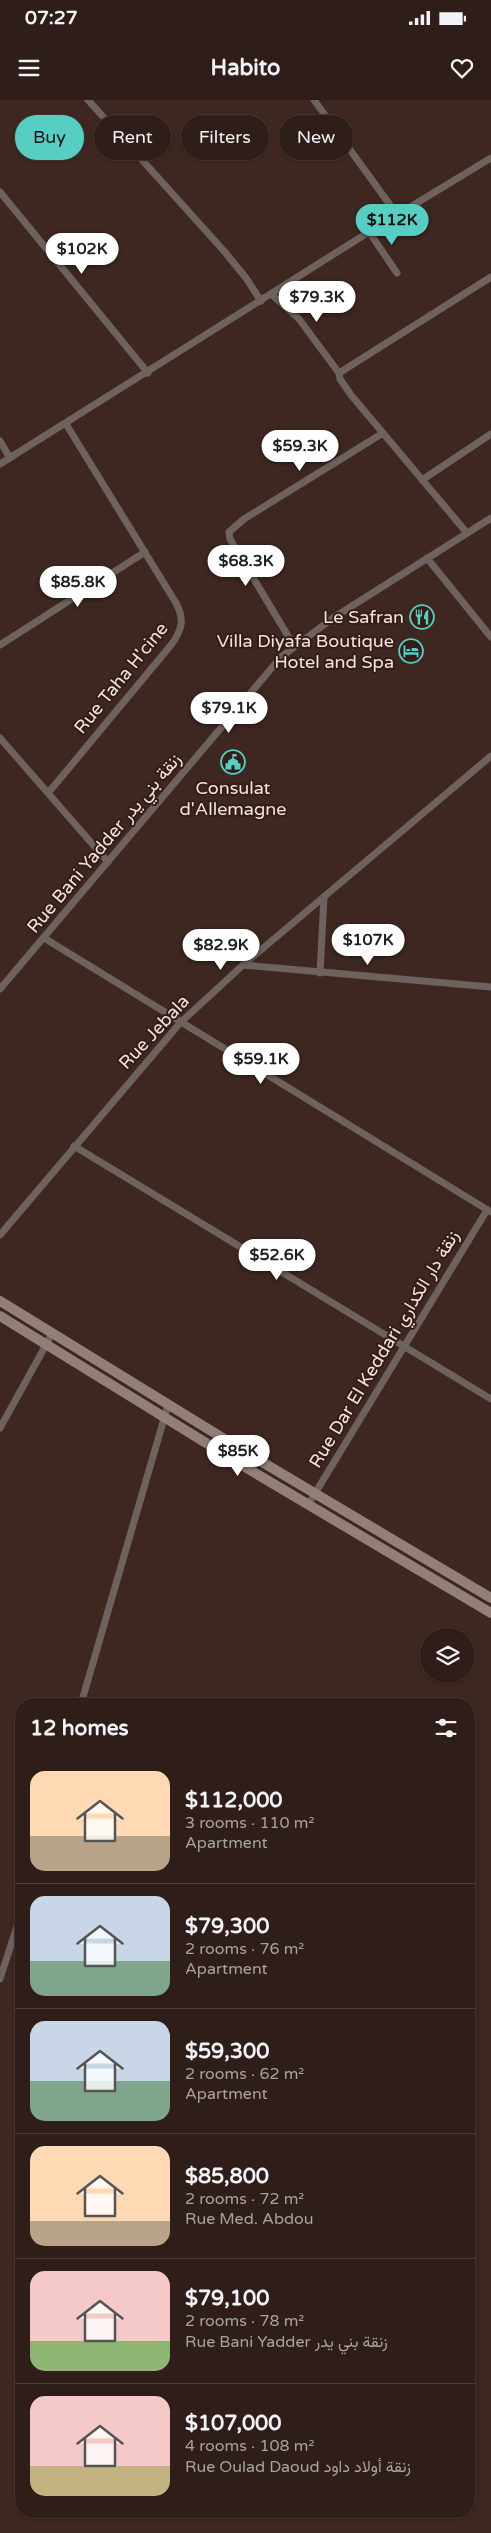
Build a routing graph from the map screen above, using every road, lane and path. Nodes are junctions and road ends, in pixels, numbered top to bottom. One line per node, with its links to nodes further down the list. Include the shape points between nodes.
1 (88, 100): 10 (street, via 224,251)
2 (314, 100): 5 (street)
3 (491, 159): 5 (street)
4 (0, 192): 11 (street)
5 (398, 216): 6 (street)
6 (369, 232): 7 (street); 9 (street)
7 (397, 273)
8 (491, 277): 12 (street)
9 (271, 294): 10 (street); 12 (street, via 299,320)
10 (261, 301): 11 (street)
11 (148, 373): 13 (street)
12 (339, 373): 14 (street, via 351,395)
13 (66, 424): 17 (street); 22 (street, Rue Taha H'cine)
14 (383, 433): 19 (street); 26 (street, via 229,532)
15 (491, 434): 19 (street)
16 (0, 441): 17 (street)
17 (10, 458): 18 (street)
18 (0, 464)
19 (422, 480): 21 (street)
20 (491, 518): 21 (street, Rue Bani Yadder زنقة بني يدر)
21 (467, 533): 23 (street, Rue Bani Yadder زنقة بني يدر)
22 (145, 552): 25 (street); 30 (street, Rue Taha H'cine, via 179,608 180,630)
23 (427, 558): 24 (street); 26 (street, Rue Bani Yadder زنقة بني يدر)
24 (491, 637)
25 (0, 645)
26 (294, 646): 31 (street, Rue Bani Yadder زنقة بني يدر, via 264,674)
27 (3, 741): 28 (street); 30 (street)
28 (0, 750)
29 (491, 756): 32 (street, Rue Jebala)
30 (49, 792): 31 (street)
31 (108, 862): 33 (street, Rue Bani Yadder زنقة بني يدر)
32 (324, 897): 34 (street, Rue Jebala); 35 (street)
33 (44, 938): 37 (street, Rue Bani Yadder زنقة بني يدر); 38 (street)
34 (243, 965): 35 (street); 38 (street, Rue Jebala)
35 (320, 973): 36 (street)
36 (491, 987)
37 (0, 989)
38 (180, 1023): 39 (street, Rue Jebala); 40 (street)
39 (74, 1146): 41 (street, Rue Jebala); 46 (street)
40 (489, 1211): 46 (street, Rue Dar El Keddari زنقة دار الكداري)
41 (0, 1235)
42 (0, 1301): 44 (street)
43 (0, 1316): 45 (street)
44 (52, 1334): 45 (street); 48 (street)
45 (46, 1345): 49 (street); 50 (street)
46 (404, 1345): 47 (street); 51 (street, Rue Dar El Keddari زنقة دار الكداري)
47 (491, 1399)
48 (168, 1405): 49 (street); 51 (street)
49 (164, 1417): 52 (street); 55 (street)
50 (0, 1428)
51 (314, 1494): 52 (street, Rue Dar El Keddari زنقة دار الكداري); 53 (street)
52 (308, 1505): 54 (street)
53 (491, 1598)
54 (491, 1613)
55 (82, 1698)
56 (15, 1933): 57 (street)
57 (0, 1979)

